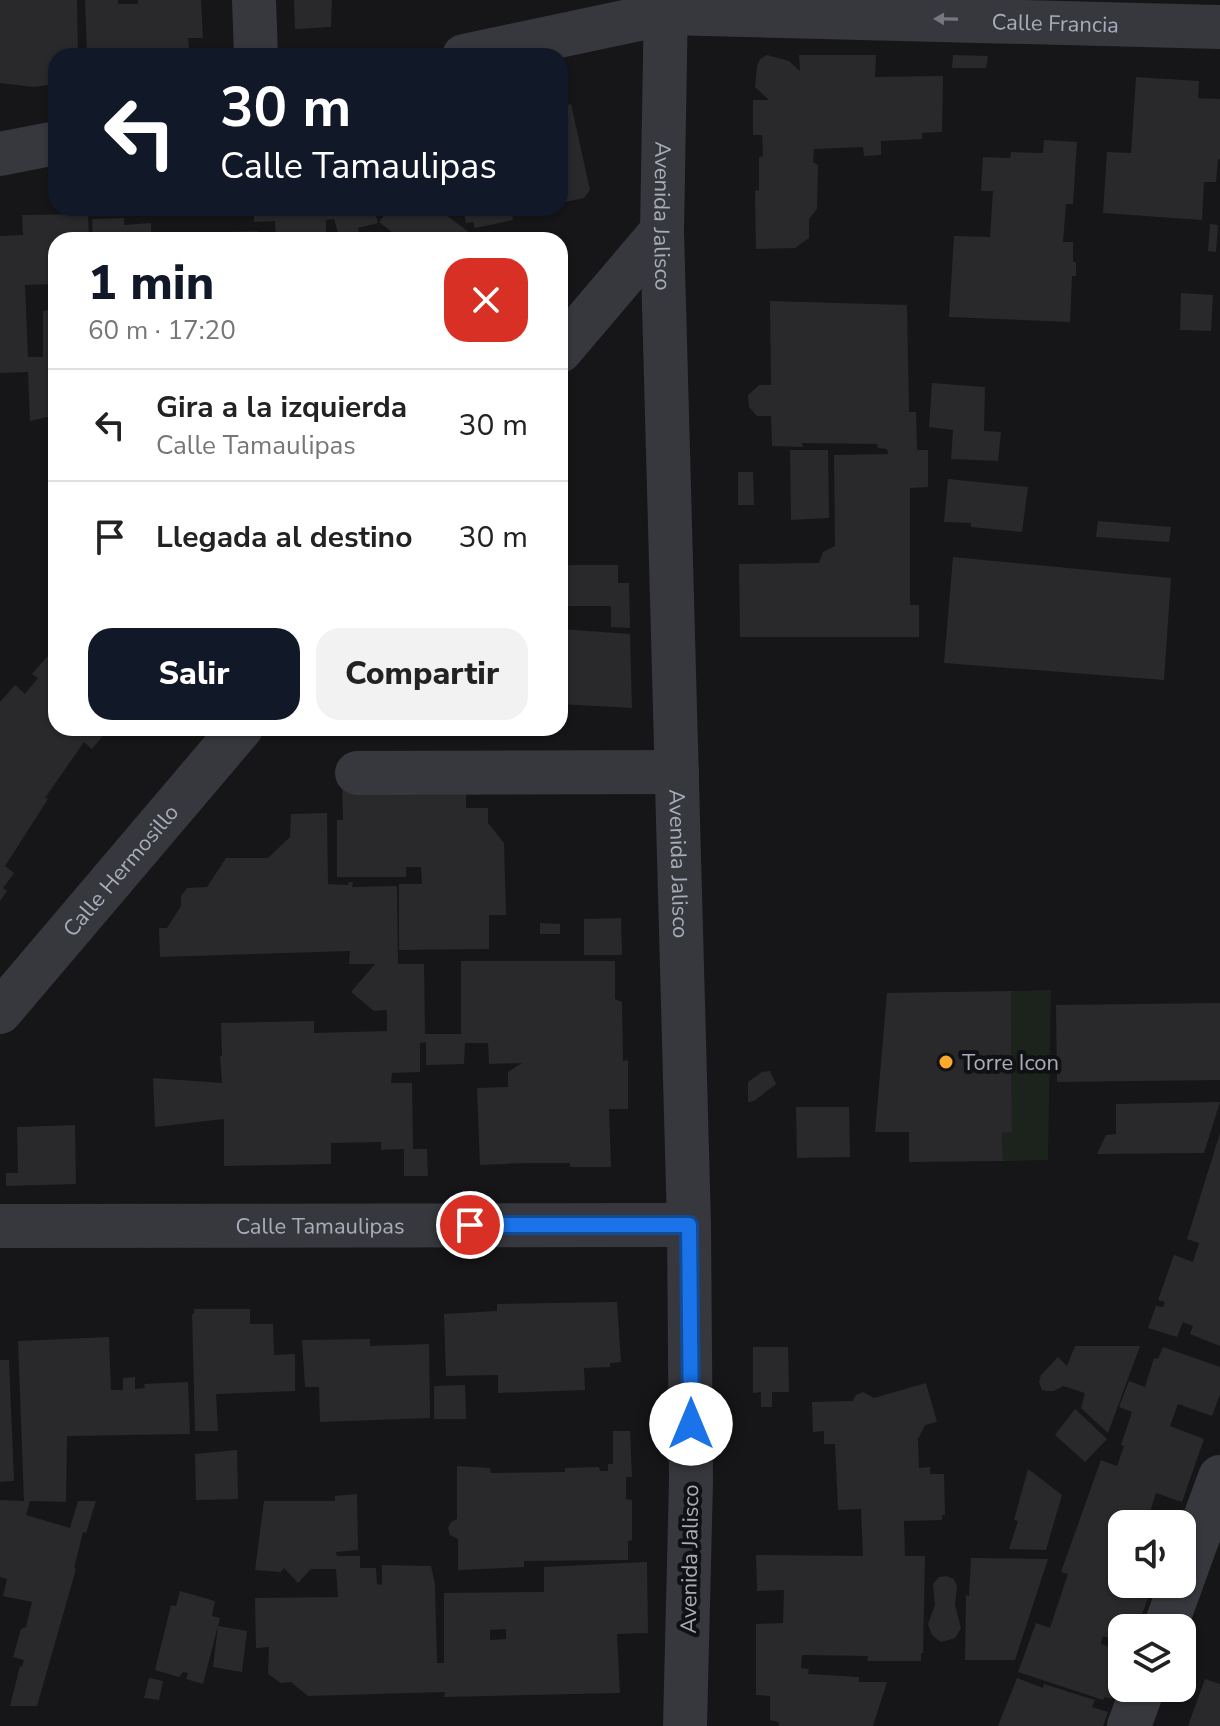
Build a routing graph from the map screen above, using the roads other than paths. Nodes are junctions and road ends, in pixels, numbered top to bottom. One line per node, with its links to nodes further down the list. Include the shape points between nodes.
1 (254, 0): 4 (street)
2 (666, 6): 3 (street, Calle Francia, one-way to 2); 5 (street, Calle Francia); 8 (street, Avenida Jalisco)
3 (1204, 17)
4 (256, 48)
5 (496, 48)
6 (48, 145): 7 (street)
7 (0, 154)
8 (662, 231): 9 (street); 11 (street, Avenida Jalisco)
9 (568, 342)
10 (234, 736): 13 (street, Calle Hermosillo)
11 (677, 772): 12 (street); 14 (street, Avenida Jalisco)
12 (357, 773)
13 (0, 1012)
14 (689, 1225): 15 (street, Calle Tamaulipas); 19 (street, Avenida Jalisco, via 691,1481)
15 (0, 1226)
16 (1220, 1477): 17 (street)
17 (1196, 1544)
18 (1138, 1702): 20 (street)
19 (685, 1726)
20 (1129, 1726)

